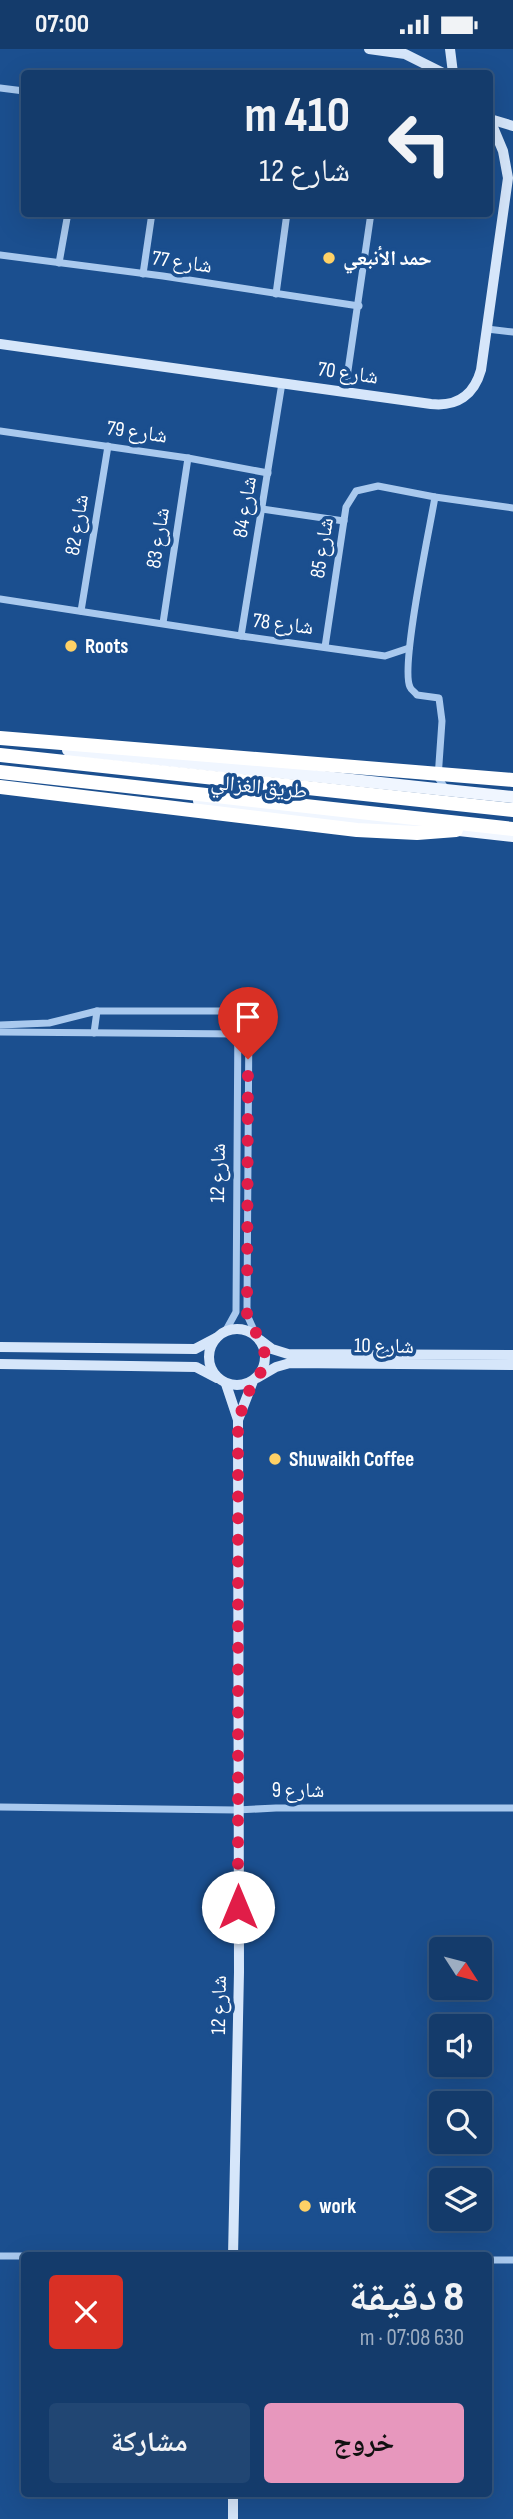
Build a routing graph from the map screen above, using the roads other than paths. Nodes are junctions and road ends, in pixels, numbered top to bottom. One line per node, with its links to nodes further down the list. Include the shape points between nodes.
1 (369, 49): 3 (street)
2 (450, 49): 5 (street)
3 (386, 50): 4 (street)
4 (438, 70)
5 (453, 70)
6 (0, 88): 7 (street)
7 (21, 91)
8 (493, 120): 10 (street)
9 (493, 126): 12 (street, شارع 70)
10 (513, 126)
11 (513, 167): 12 (street, شارع 70)
12 (508, 177): 22 (street, شارع 70)
13 (67, 217): 18 (street)
14 (151, 217): 19 (street)
15 (286, 217): 20 (street)
16 (370, 217): 21 (street)
17 (0, 255): 18 (street, شارع 77)
18 (60, 263): 19 (street, شارع 77)
19 (143, 274): 20 (street, شارع 77)
20 (276, 294): 21 (street, شارع 77)
21 (359, 306): 26 (street)
22 (486, 329): 23 (street); 26 (street, شارع 70, via 478,382 463,399 442,405)
23 (513, 332)
24 (0, 344): 25 (street, شارع 70)
25 (282, 383): 26 (street, شارع 70); 30 (street, شارع 84)
26 (345, 391)
27 (0, 431): 28 (street, شارع 79)
28 (108, 446): 29 (street, شارع 79); 36 (street, شارع 82)
29 (188, 458): 30 (street, شارع 79); 37 (street, شارع 83)
30 (268, 473): 33 (street, شارع 84)
31 (435, 497): 32 (street, شارع 85); 34 (street, شارع 85, via 378,486 356,491); 40 (street)
32 (513, 508)
33 (262, 509): 34 (street); 38 (street, شارع 84)
34 (344, 521): 39 (street, شارع 85)
35 (0, 599): 36 (street, شارع 78)
36 (82, 611): 37 (street, شارع 78)
37 (163, 623): 38 (street, شارع 78)
38 (241, 636): 39 (street, شارع 78)
39 (325, 647): 40 (street, شارع 78, via 385,656)
40 (409, 648): 48 (street, via 410,687 417,695 439,698 441,705 438,778)
41 (0, 738): 46 (highway, bridge)
42 (0, 743): 48 (main road, طريق الغزالي)
43 (0, 755): 50 (highway, طريق الغزالي)
44 (0, 772): 51 (highway, طريق الغزالي)
45 (0, 779): 52 (main road, طريق الغزالي)
46 (513, 781)
47 (0, 787): 52 (highway, via 357,830 417,834)
48 (447, 790): 49 (main road, طريق الغزالي)
49 (513, 797)
50 (513, 810)
51 (513, 829)
52 (456, 830): 53 (main road, طريق الغزالي)
53 (513, 836)
54 (97, 1011): 55 (street); 56 (street, via 49,1023); 58 (street)
55 (238, 1011): 59 (street, شارع 12); 60 (street, شارع 12, via 249,1011)
56 (0, 1025)
57 (0, 1032): 58 (street)
58 (93, 1033): 59 (street)
59 (239, 1034): 60 (street); 61 (street, شارع 12, via 236,1312)
60 (248, 1034): 62 (street, شارع 12, via 247,1317)
61 (221, 1335): 62 (street, via 242,1329); 63 (street, via 195,1349); 69 (street, via 209,1354 209,1363)
62 (258, 1338): 65 (street, شارع 10, via 288,1354); 68 (street, via 265,1355)
63 (0, 1347)
64 (513, 1355): 65 (street, شارع 10)
65 (419, 1360): 67 (street, شارع 10); 68 (street, شارع 10, via 289,1363)
66 (0, 1364): 69 (street, via 196,1367)
67 (513, 1365)
68 (255, 1379): 69 (street, via 245,1385); 70 (street, شارع 12)
69 (222, 1381): 70 (street, شارع 12)
70 (238, 1420): 73 (street, شارع 12)
71 (0, 1807): 73 (street, شارع 9)
72 (513, 1808): 73 (street, شارع 9)
73 (237, 1810): 74 (street, شارع 12)
74 (233, 2252)
75 (0, 2256): 76 (street)
76 (21, 2256)
77 (492, 2260): 78 (street)
78 (513, 2260)
79 (233, 2497): 80 (street)
80 (233, 2519)

